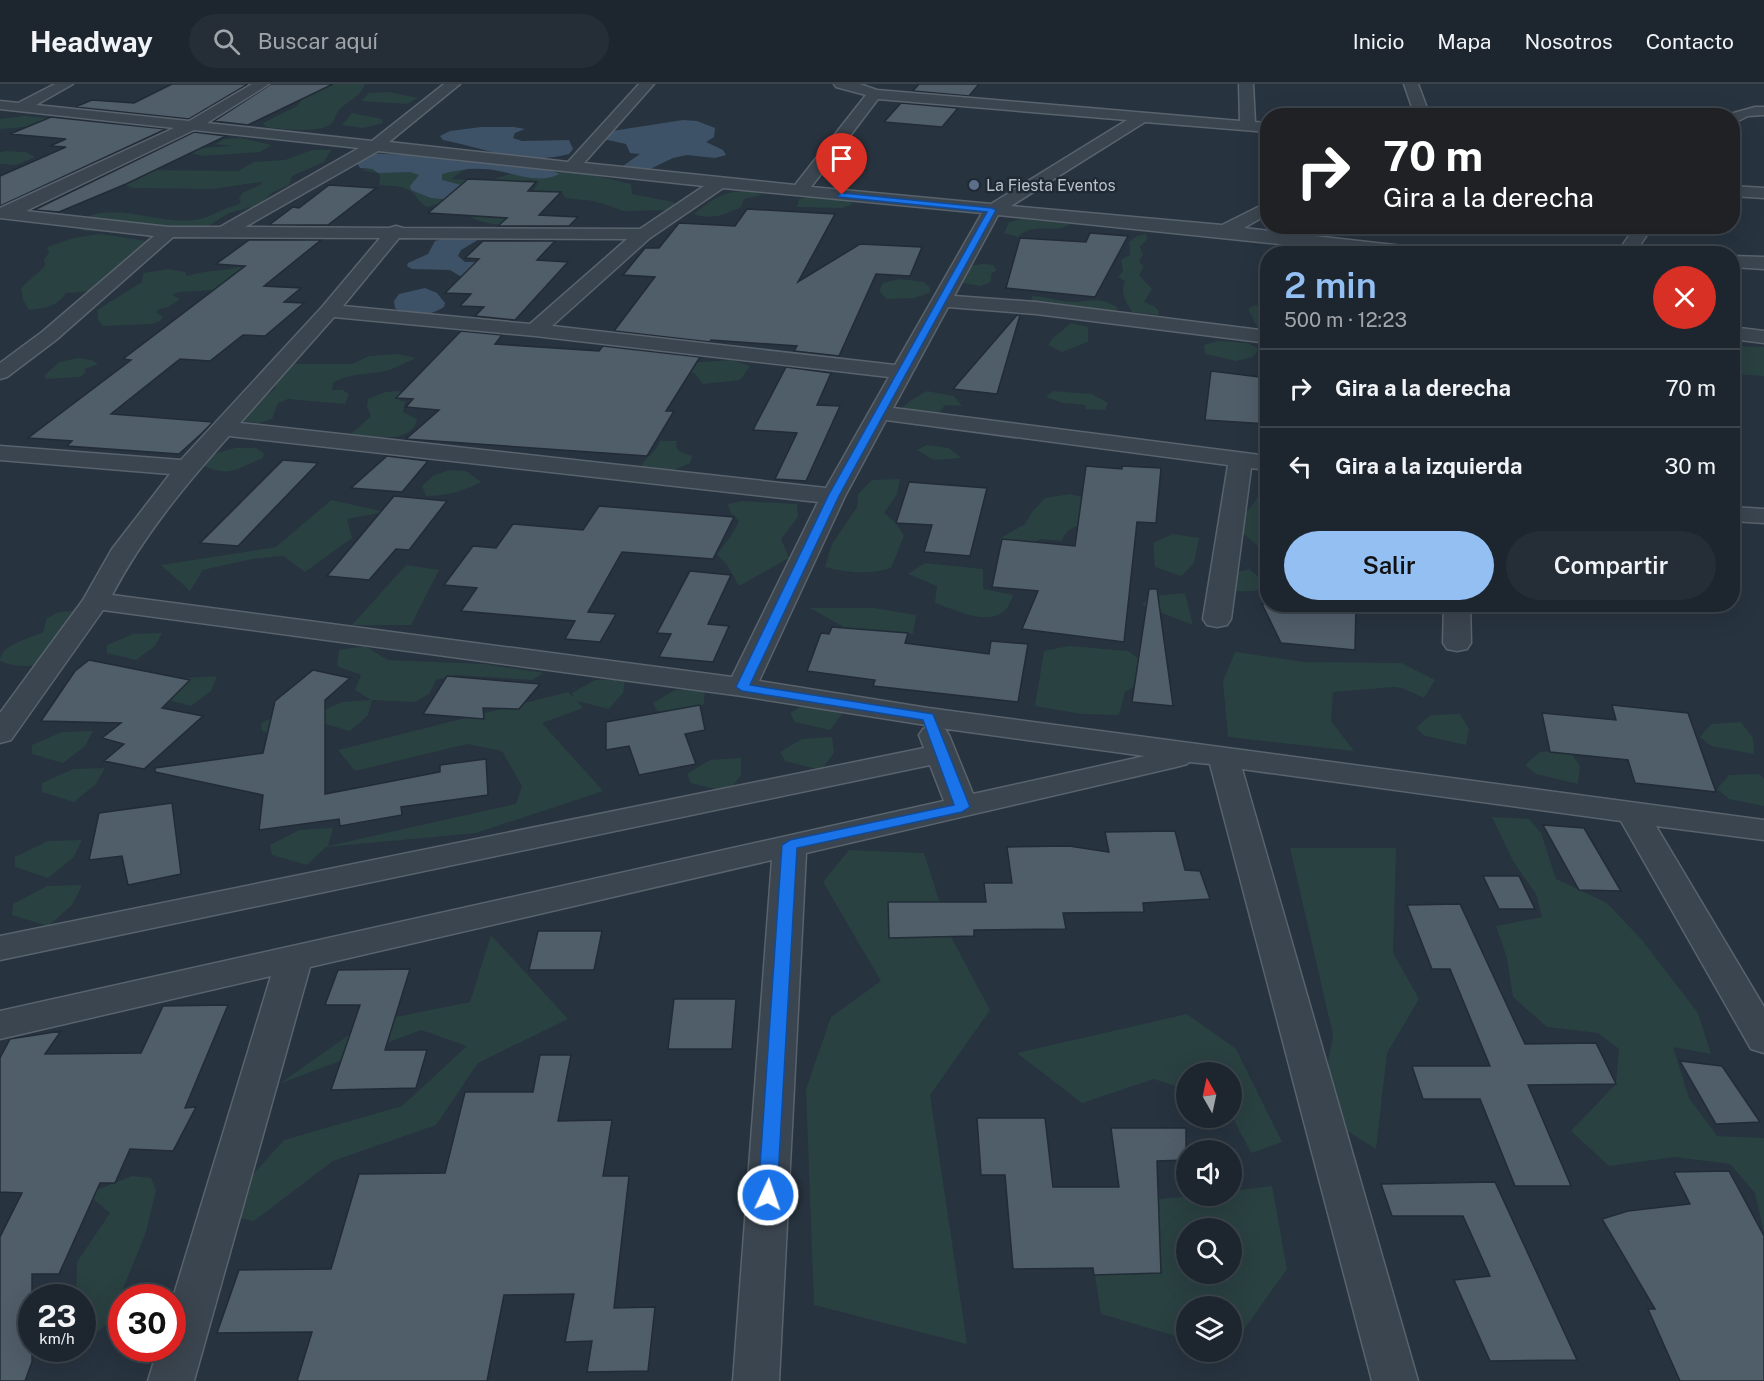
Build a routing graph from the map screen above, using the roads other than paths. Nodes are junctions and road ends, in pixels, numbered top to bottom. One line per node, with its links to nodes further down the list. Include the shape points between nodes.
1 (66, 84): 10 (street)
2 (262, 84): 16 (street)
3 (453, 84): 19 (street)
4 (647, 84): 20 (street)
5 (841, 84): 8 (street)
6 (1246, 84): 17 (street)
7 (1411, 84): 11 (street)
8 (874, 94): 15 (street, via 980,98); 22 (street)
9 (0, 105): 10 (street)
10 (20, 107): 14 (street); 16 (street)
11 (1420, 108)
12 (1764, 111): 13 (street)
13 (1740, 113)
14 (0, 116)
15 (1141, 118): 17 (street); 25 (street)
16 (192, 125): 19 (street); 27 (street)
17 (1248, 127): 18 (street)
18 (1260, 128)
19 (376, 145): 20 (street); 31 (street)
20 (573, 167): 21 (street)
21 (720, 183): 22 (street); 32 (street)
22 (799, 191): 25 (street)
23 (1740, 192): 24 (street)
24 (1764, 193)
25 (992, 210): 29 (street); 36 (street)
26 (1260, 211): 29 (street)
27 (2, 215): 30 (street)
28 (396, 231): 31 (street); 32 (street); 37 (street)
29 (1225, 231): 33 (street)
30 (170, 232): 31 (street); 43 (street)
31 (222, 233)
32 (644, 234): 38 (street)
33 (1359, 246)
34 (1740, 262): 35 (street)
35 (1764, 263)
36 (943, 301): 40 (street); 42 (street)
37 (329, 311): 38 (street); 45 (street)
38 (535, 330): 42 (street)
39 (1740, 334): 41 (street)
40 (1260, 335)
41 (1764, 337)
42 (903, 372): 44 (street)
43 (0, 373)
44 (880, 412): 47 (street); 50 (street)
45 (221, 428): 49 (street); 50 (street)
46 (0, 453): 49 (street)
47 (1241, 459): 48 (street); 55 (street)
48 (1260, 462)
49 (187, 468): 53 (street, via 121,554)
50 (833, 496): 57 (street)
51 (1740, 514): 52 (street)
52 (1764, 516)
53 (96, 601): 57 (street); 59 (street)
54 (1457, 612): 56 (street)
55 (1217, 619)
56 (1457, 642)
57 (742, 687): 58 (street)
58 (928, 717): 60 (street); 61 (street)
59 (0, 734)
60 (940, 754): 62 (street); 66 (street)
61 (1209, 755): 62 (street); 63 (street); 72 (street)
62 (962, 807): 65 (street)
63 (1633, 813): 64 (street); 69 (street)
64 (1764, 830)
65 (790, 845): 67 (street); 71 (street)
66 (0, 948)
67 (295, 957): 68 (street); 70 (street)
68 (0, 1025)
69 (1764, 1039)
70 (171, 1381)
71 (756, 1381)
72 (1395, 1381)

